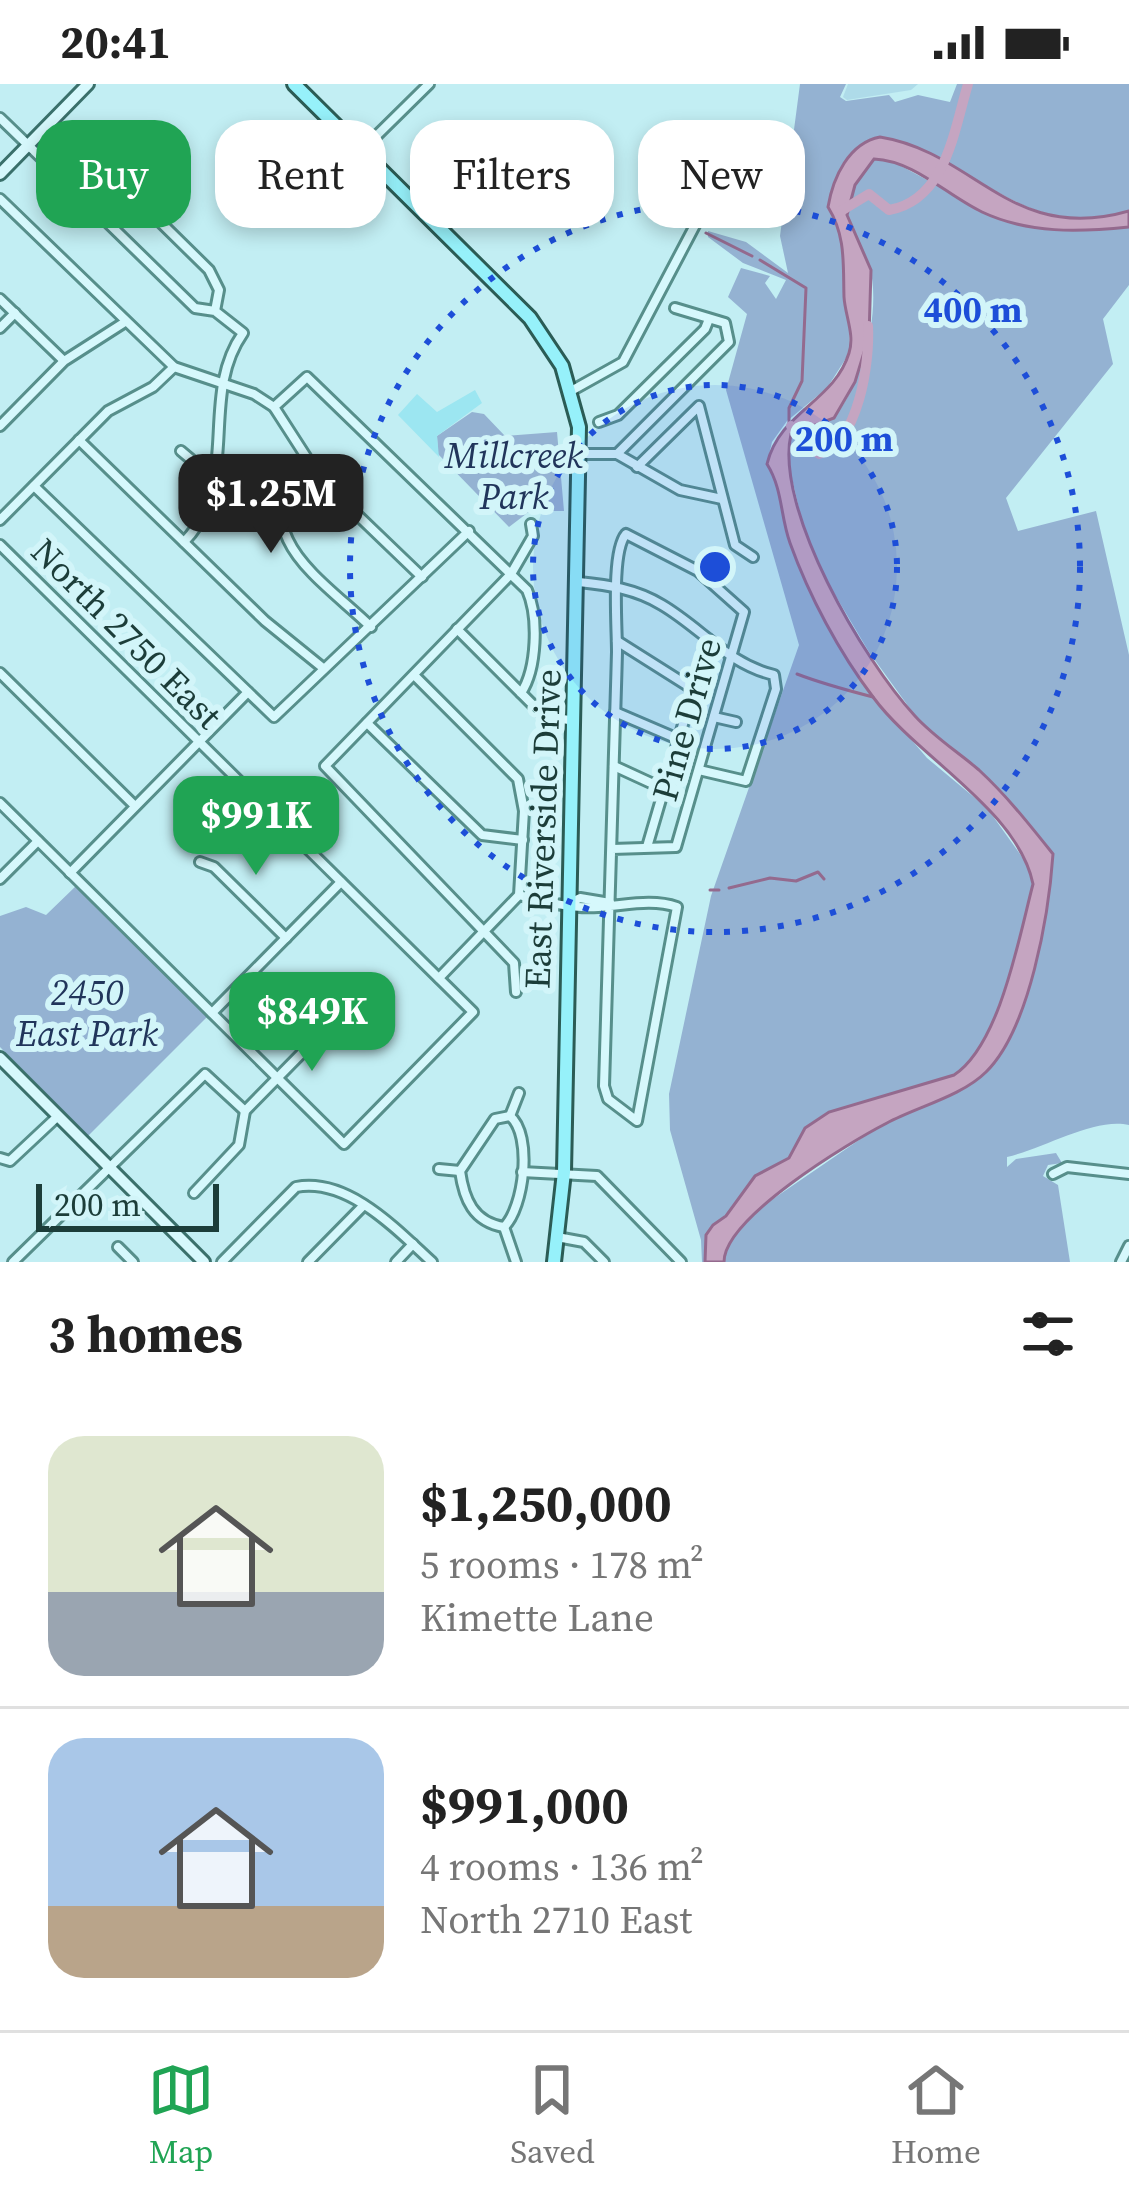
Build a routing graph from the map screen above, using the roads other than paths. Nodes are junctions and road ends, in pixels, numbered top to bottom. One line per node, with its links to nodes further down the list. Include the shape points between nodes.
1 (88, 84): 7 (street)
2 (294, 84): 5 (main road)
3 (428, 84): 6 (street)
4 (0, 118): 7 (street)
5 (332, 120)
6 (386, 125)
7 (28, 146): 8 (street); 10 (street)
8 (36, 154)
9 (386, 173): 25 (main road, via 530,318)
10 (0, 174)
11 (0, 199): 20 (street)
12 (113, 228): 17 (street, via 194,308)
13 (166, 228): 17 (street, via 209,270 219,290)
14 (694, 228): 25 (street, via 623,362)
15 (0, 298): 18 (street)
16 (675, 308): 19 (street)
17 (215, 311): 24 (street, via 243,332)
18 (15, 313): 21 (street); 22 (street)
19 (709, 319): 27 (street, via 618,415); 32 (street, via 725,323 729,342)
20 (125, 322): 22 (street); 23 (street)
21 (0, 328)
22 (64, 361): 28 (street)
23 (174, 367): 24 (street); 29 (street)
24 (222, 382): 26 (street); 35 (street)
25 (572, 395): 31 (main road, East Riverside Drive)
26 (274, 407): 33 (street); 40 (street, via 307,377)
27 (599, 422)
28 (0, 426)
29 (79, 440): 36 (street); 41 (street)
30 (181, 451): 35 (street)
31 (580, 454): 32 (street); 46 (main road, East Riverside Drive)
32 (617, 454): 34 (street)
33 (308, 461): 45 (street); 48 (street, via 284,495 286,540)
34 (638, 467): 37 (street, via 680,490); 37 (street, via 699,406)
35 (217, 471): 41 (street, via 205,520)
36 (34, 486): 38 (street); 57 (street)
37 (722, 500): 43 (street, via 735,545)
38 (0, 520)
39 (532, 524): 44 (street)
40 (469, 531): 44 (street); 45 (street)
41 (184, 542): 53 (street)
42 (0, 545): 65 (street, North 2750 East)
43 (753, 556)
44 (511, 574): 49 (street); 58 (street, via 533,604 531,679)
45 (422, 577): 48 (street)
46 (580, 582): 47 (street); 61 (main road, East Riverside Drive)
47 (618, 586): 50 (street, via 661,604); 51 (street); 52 (street, Pine Drive, via 626,534 698,571 744,612)
48 (371, 627): 53 (street)
49 (457, 629): 55 (street); 58 (street)
50 (708, 639): 52 (street); 56 (street)
51 (617, 641): 56 (street); 59 (street)
52 (732, 658): 60 (street, Pine Drive); 67 (street, via 774,676 776,689 746,781)
53 (323, 668): 57 (street, via 274,717)
54 (0, 674): 70 (street)
55 (414, 675): 63 (street); 71 (street, via 518,779)
56 (693, 689): 64 (street)
57 (248, 692): 65 (street)
58 (521, 693): 61 (street, via 544,716)
59 (615, 712): 64 (street); 66 (street)
60 (714, 717): 62 (street); 67 (street, Pine Drive)
61 (575, 722): 80 (main road, East Riverside Drive)
62 (736, 722)
63 (367, 723): 71 (street, via 482,835); 82 (street, via 325,766)
64 (678, 739): 68 (street)
65 (199, 741): 70 (street); 78 (street, North 2750 East)
66 (614, 766): 68 (street); 74 (street)
67 (699, 770): 73 (street, Pine Drive, via 676,847)
68 (664, 789): 73 (street)
69 (0, 803): 72 (street)
70 (136, 806): 76 (street)
71 (524, 840): 79 (street)
72 (38, 841): 76 (street); 77 (street)
73 (647, 847): 74 (street, Pine Drive)
74 (612, 849): 81 (street)
75 (200, 862): 83 (street)
76 (70, 873): 87 (street)
77 (0, 879)
78 (341, 881): 83 (street); 84 (street, North 2750 East)
79 (519, 895): 80 (street); 82 (street)
80 (568, 904): 81 (street); 99 (main road, East Riverside Drive)
81 (611, 904): 81 (street, via 604,1086 608,1099 637,1121 677,907)
82 (487, 931): 84 (street); 85 (street, via 514,963)
83 (286, 938): 87 (street)
84 (439, 978): 89 (street, North 2750 East, via 473,1012 344,1144)
85 (516, 992)
86 (347, 1007): 89 (street)
87 (212, 1013): 89 (street)
88 (0, 1058): 92 (street)
89 (278, 1078): 91 (street)
90 (519, 1094): 93 (street)
91 (245, 1111): 95 (street, via 205,1074); 102 (street, via 239,1145)
92 (58, 1116): 94 (street, via 10,1161); 95 (street)
93 (510, 1116): 97 (street, via 495,1119); 98 (street, via 521,1132)
94 (0, 1158)
95 (107, 1166): 109 (street); 111 (street)
96 (439, 1169): 97 (street)
97 (460, 1171): 104 (street, via 469,1205)
98 (521, 1172): 99 (street); 104 (street, via 515,1214)
99 (564, 1172): 105 (main road, East Riverside Drive); 119 (street, via 597,1176)
100 (1053, 1174): 101 (street, via 1067,1167)
101 (1129, 1174)
102 (194, 1193)
103 (364, 1205): 106 (street); 112 (street, via 312,1184 296,1187); 113 (street)
104 (504, 1228): 116 (street)
105 (557, 1237): 117 (main road, East Riverside Drive); 118 (street, via 584,1242)
106 (413, 1244): 114 (street); 115 (street)
107 (1129, 1246): 120 (street)
108 (118, 1247): 110 (street)
109 (13, 1262)
110 (133, 1262)
111 (203, 1262)
112 (222, 1262)
113 (308, 1262)
114 (396, 1262)
115 (432, 1262)
116 (516, 1262)
117 (554, 1262)
118 (604, 1262)
119 (681, 1262)
120 (1121, 1262)

